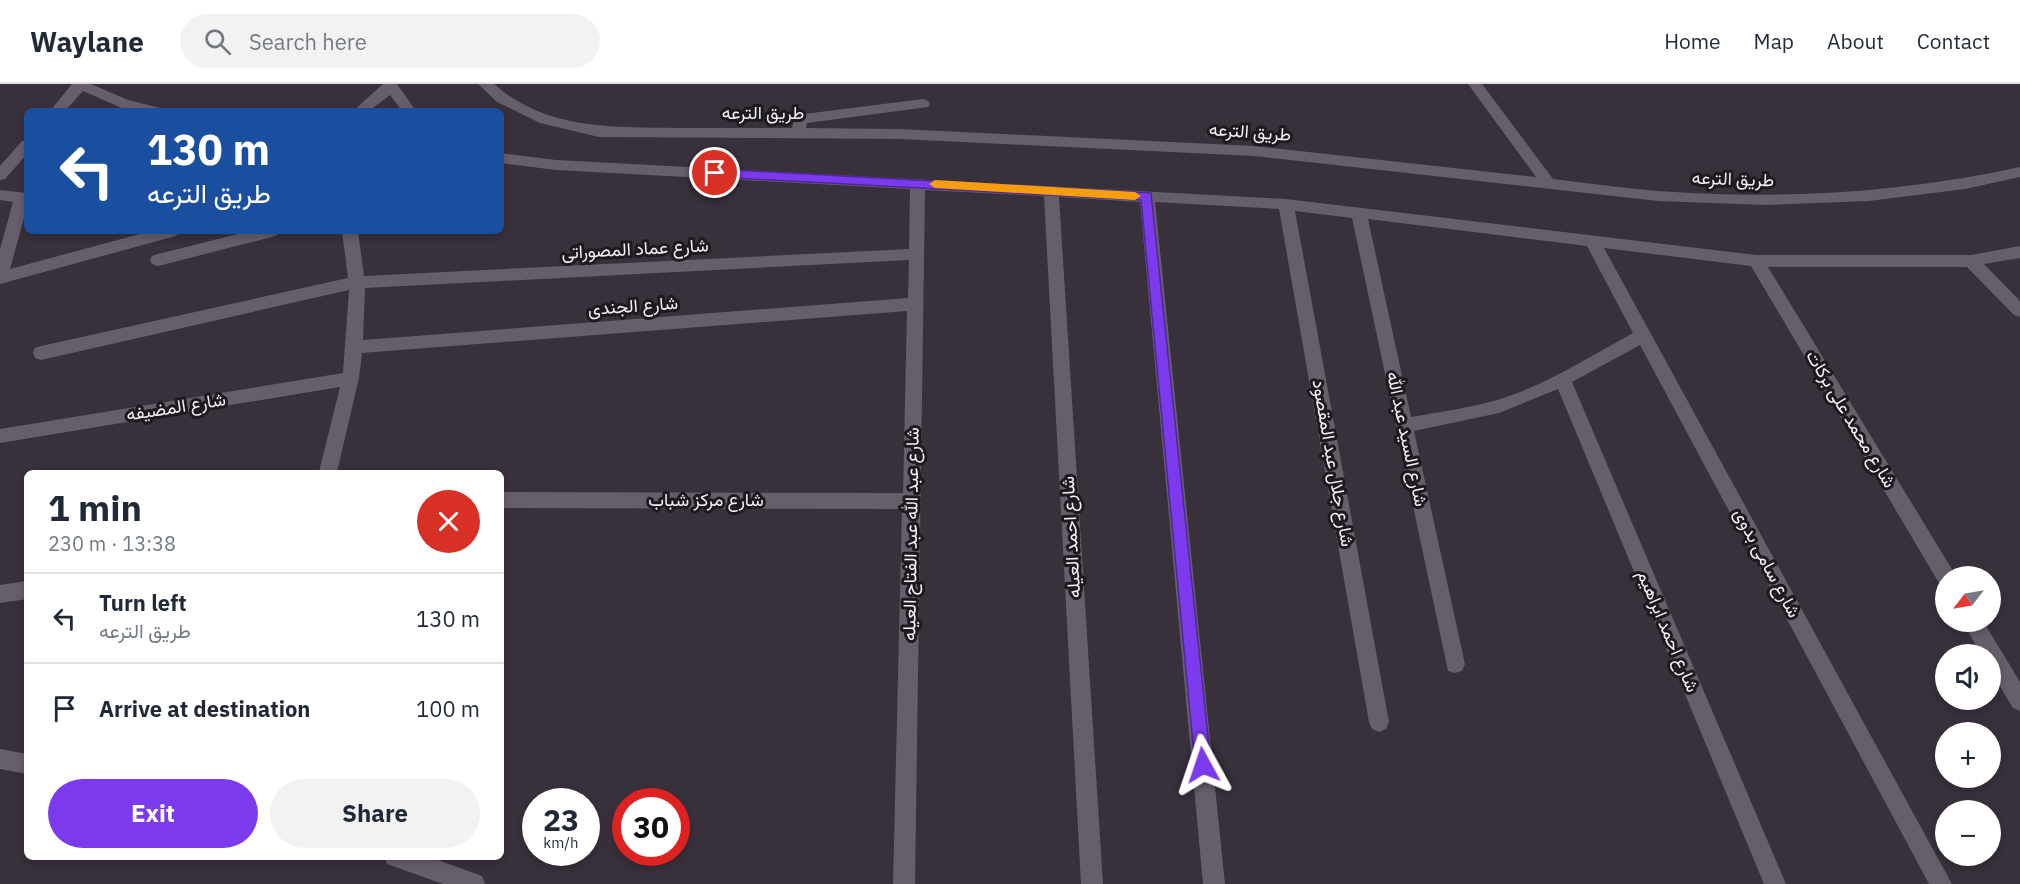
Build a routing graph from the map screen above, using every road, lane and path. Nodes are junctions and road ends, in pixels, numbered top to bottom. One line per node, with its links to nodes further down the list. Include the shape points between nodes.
1 (80, 84): 6 (street); 7 (street)
2 (485, 84): 10 (street, طريق الترعه, via 502,99 545,120 599,132)
3 (1474, 84): 16 (street)
4 (391, 86): 8 (street); 9 (street)
5 (922, 104): 10 (street, via 804,119 799,122)
6 (60, 108)
7 (142, 108)
8 (364, 108)
9 (407, 108)
10 (799, 133): 16 (street, طريق الترعه, via 1254,150)
11 (24, 148): 14 (street)
12 (504, 158): 15 (street, via 556,165)
13 (2020, 172): 16 (street, طريق الترعه, via 1965,184 1869,196 1765,200 1658,196)
14 (0, 175)
15 (918, 184): 17 (street); 29 (street, شارع عبد الله عبد الفتاح العيله)
16 (1549, 184)
17 (1051, 191): 19 (street); 59 (street, شارع احمد العيله)
18 (0, 195): 20 (street)
19 (1147, 196): 22 (street); 60 (street)
20 (24, 197)
21 (24, 200): 33 (street)
22 (1286, 204): 23 (street); 53 (street, شارع جلال عبد المقصود)
23 (1359, 213): 27 (street); 42 (street, شارع السيد عبد الله)
24 (161, 234): 33 (street)
25 (260, 234): 30 (street)
26 (350, 234): 34 (street)
27 (1593, 243): 31 (street); 37 (street, شارع سامى بدوى)
28 (2020, 252): 32 (street)
29 (916, 254): 34 (street, شارع عماد المصوراتى); 35 (street, شارع عبد الله عبد الفتاح العيله)
30 (158, 260)
31 (1756, 261): 32 (street); 47 (street, شارع محمد على بركات)
32 (1971, 261): 36 (street)
33 (0, 278)
34 (357, 282): 38 (street); 39 (street, شارع عماد المصوراتى)
35 (915, 304): 38 (street, شارع الجندى); 46 (street, شارع عبد الله عبد الفتاح العيله)
36 (2020, 311)
37 (1644, 335): 41 (street); 62 (street, شارع سامى بدوى)
38 (354, 347): 40 (street)
39 (41, 353)
40 (351, 378): 43 (street, شارع المضيفه); 44 (street)
41 (1562, 378): 42 (street, via 1501,405 1464,416); 61 (street, شارع احمد ابراهيم)
42 (1404, 425): 51 (street, شارع السيد عبد الله)
43 (0, 436)
44 (328, 470)
45 (504, 500): 46 (street, شارع مركز شباب)
46 (912, 501): 58 (street, شارع عبد الله عبد الفتاح العيله)
47 (1939, 566)
48 (24, 590): 49 (street)
49 (0, 594)
50 (1979, 632): 52 (street)
51 (1455, 664)
52 (2020, 700)
53 (1379, 722)
54 (0, 759): 55 (street)
55 (24, 763)
56 (406, 860): 57 (street)
57 (474, 884)
58 (904, 884)
59 (1092, 884)
60 (1214, 884)
61 (1774, 884)
62 (1941, 884)

